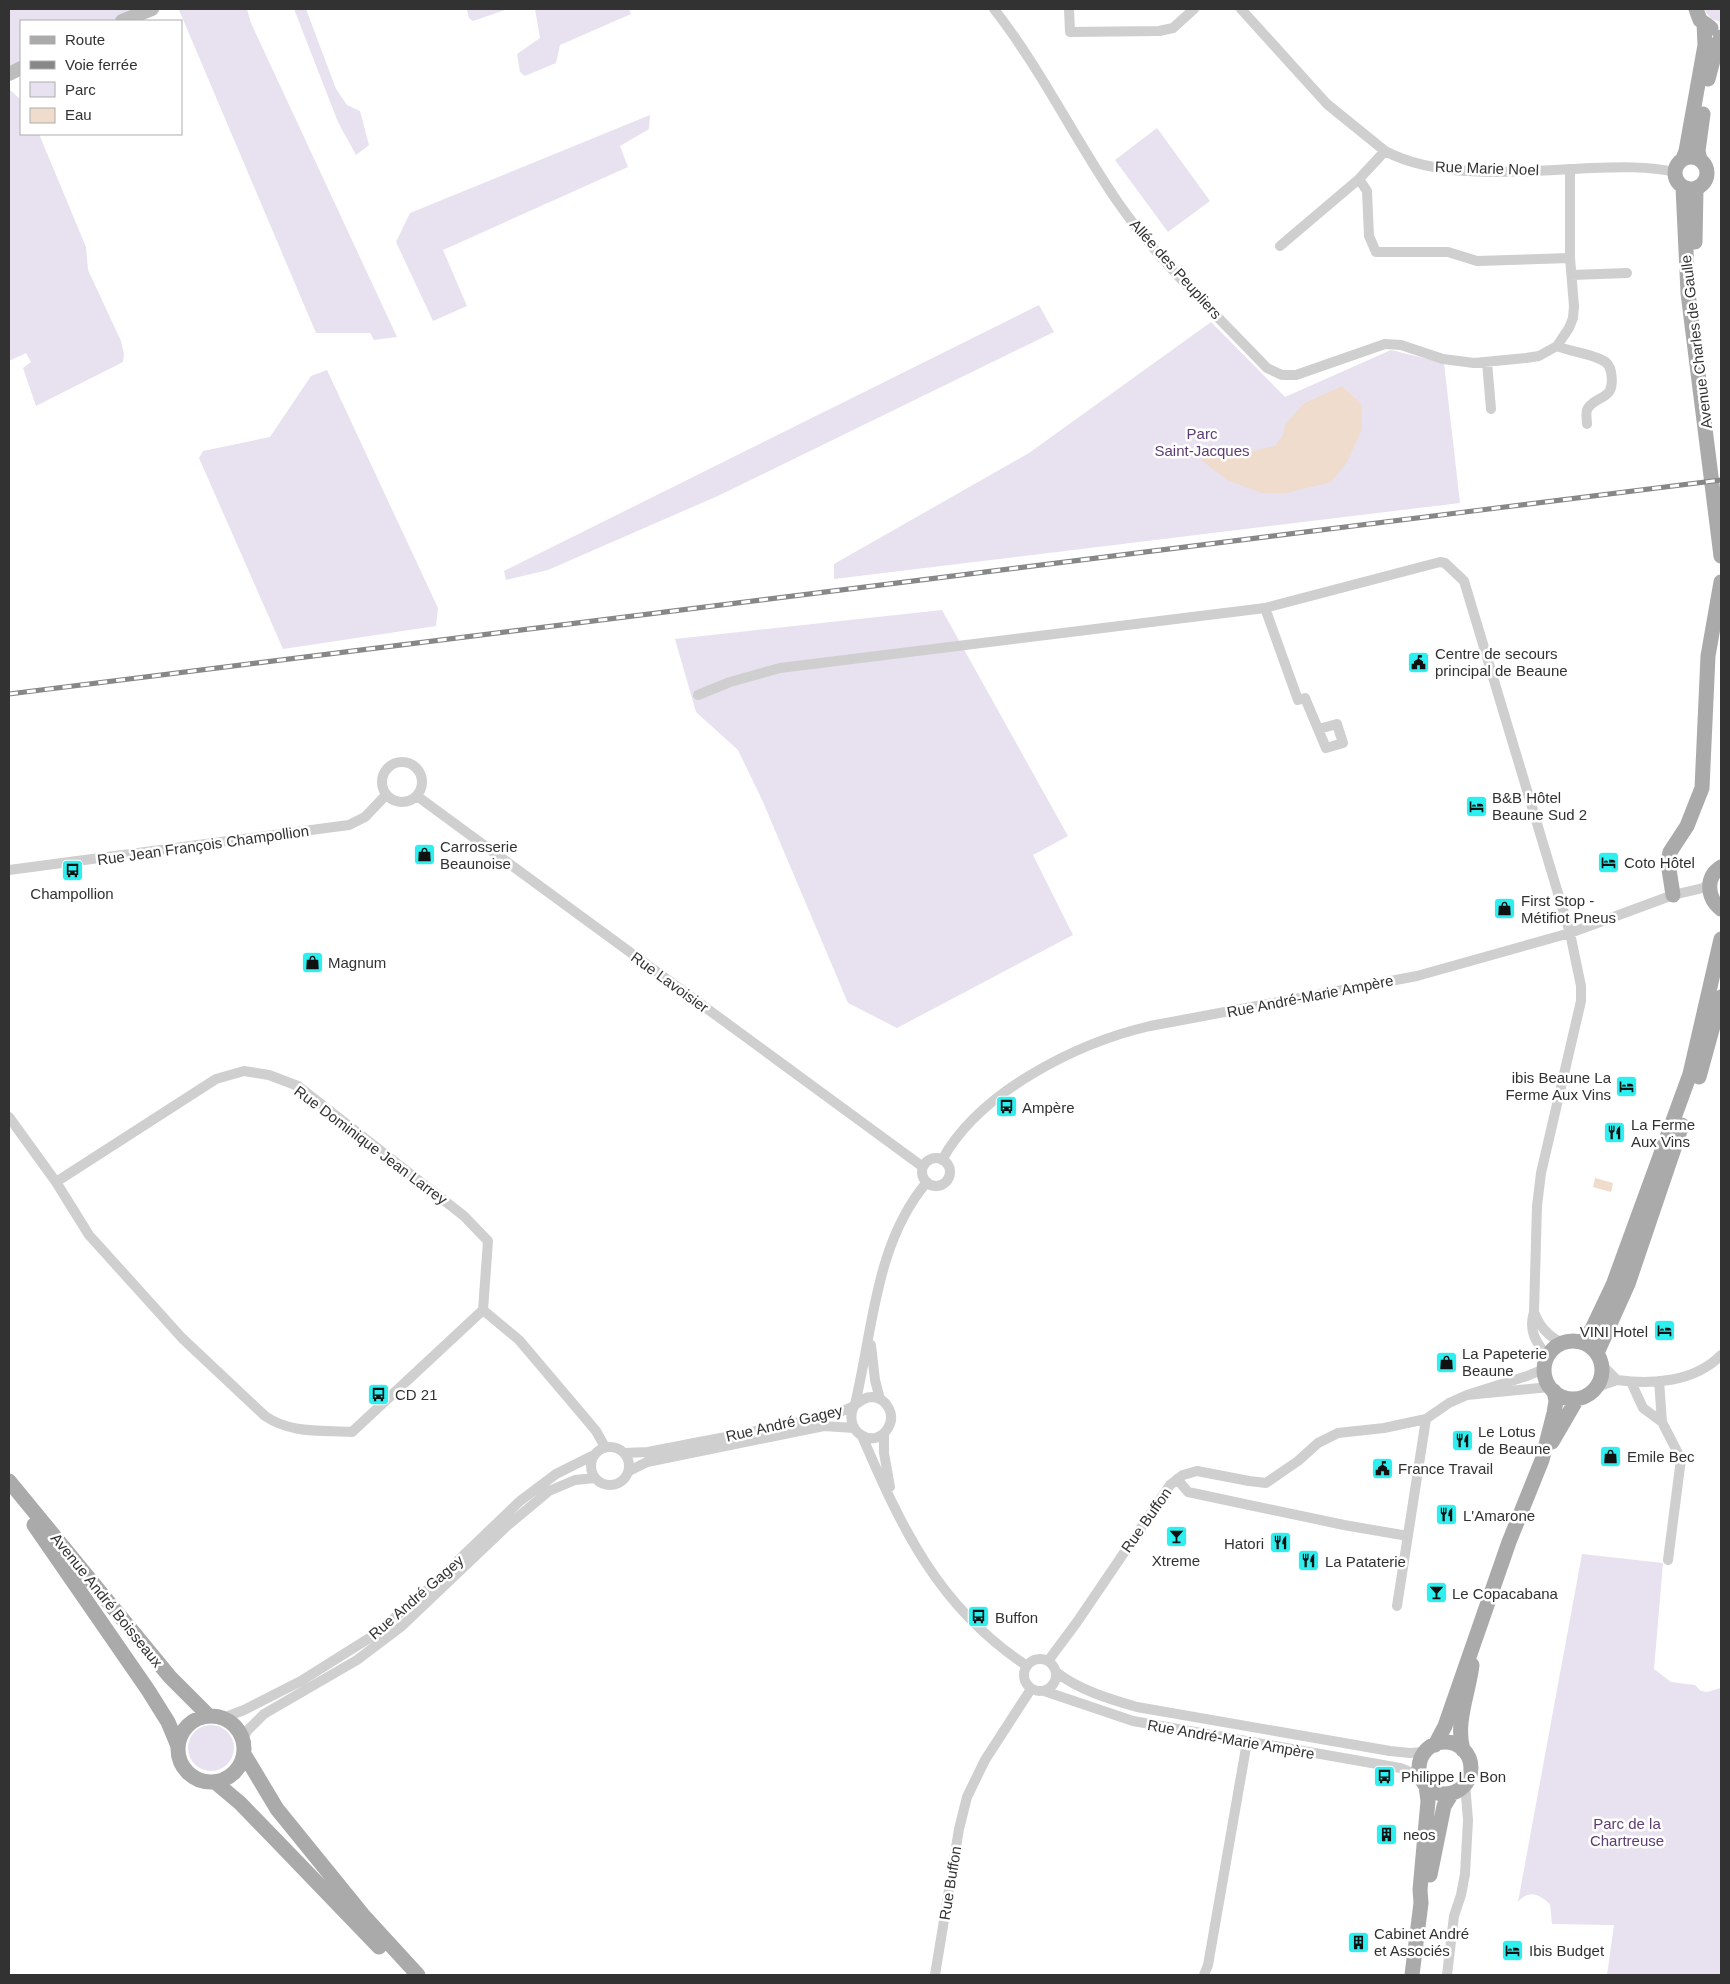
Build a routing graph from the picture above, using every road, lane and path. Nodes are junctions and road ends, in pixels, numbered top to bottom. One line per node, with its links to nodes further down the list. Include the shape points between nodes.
1 (152, 9): 7 (main road)
2 (994, 9): 23 (street, Allée des Peupliers, via 1022,47 1096,169 1129,216 1173,269 1267,368 1282,375 1296,375 1385,344 1401,345 1443,359)
3 (1070, 9): 4 (street, via 1070,32 1159,31 1173,28)
4 (1194, 9)
5 (1240, 9): 11 (street, Rue Marie Noel, via 1326,104)
6 (1696, 9): 8 (main road)
7 (124, 20)
8 (1704, 23): 9 (main road); 12 (main road, via 1705,45)
9 (1721, 31)
10 (1721, 37): 13 (main road, Avenue Charles de Gaulle, via 1706,91 1699,142)
11 (1385, 152): 14 (street, Rue Marie Noel, via 1440,169); 16 (street)
12 (1683, 159): 13 (main road, via 1692,157); 15 (main road)
13 (1700, 160): 17 (main road, Avenue Charles de Gaulle, via 1707,173 1704,182)
14 (1570, 169): 15 (street, Rue Marie Noel, via 1633,168); 19 (street)
15 (1675, 172): 17 (main road, Avenue Charles de Gaulle, via 1678,182)
16 (1360, 179): 18 (street); 19 (street, via 1366,191 1369,236 1376,252 1448,252 1477,261)
17 (1690, 187): 26 (main road, Avenue Charles de Gaulle, via 1702,352); 27 (main road, Avenue Charles de Gaulle, via 1688,293)
18 (1280, 246)
19 (1570, 258): 21 (street)
20 (1626, 273): 21 (street)
21 (1572, 275): 22 (street, via 1573,318)
22 (1557, 346): 23 (street, Allée des Peupliers, via 1539,356); 25 (street, via 1602,360 1610,368 1610,389 1605,397 1589,407)
23 (1487, 362): 24 (street)
24 (1491, 408)
25 (1587, 424)
26 (1721, 482)
27 (1721, 556)
28 (1721, 582): 37 (main road, via 1708,656 1702,788 1687,826 1670,852 1668,863)
29 (1265, 608): 30 (street, via 780,668); 31 (street, via 1298,700 1305,698); 39 (street, via 1440,562 1464,581)
30 (698, 695)
31 (1319, 729)
32 (386, 795): 33 (street, via 401,802); 33 (street, via 382,784 384,772 392,764 404,762 414,766 421,775 422,786); 35 (street, Rue Jean François Champollion, via 365,817 349,825)
33 (416, 796): 44 (street, Rue Lavoisier)
34 (1721, 867): 36 (main road)
35 (9, 870)
36 (1710, 883): 37 (street, Rue André-Marie Ampère, via 1703,888); 38 (main road, via 1711,897)
37 (1674, 895): 39 (street, Rue André-Marie Ampère)
38 (1721, 909)
39 (1570, 933): 43 (street, Rue André-Marie Ampère, via 1417,976 1150,1026 1086,1046 1044,1066 1003,1094 972,1122); 48 (street, via 1581,1000 1541,1173)
40 (1721, 939): 50 (main road, via 1690,1074 1613,1285)
41 (1721, 997): 53 (main road, via 1702,1068)
42 (9, 1117): 45 (street)
43 (942, 1160): 44 (street, via 929,1160); 46 (street, via 948,1166 948,1179 936,1186)
44 (924, 1167): 46 (street, via 923,1175)
45 (56, 1182): 47 (street, via 89,1235 182,1338 265,1416 293,1429 352,1432); 47 (street, Rue Dominique Jean Larrey, via 216,1079 244,1071 269,1075 298,1086 464,1216 488,1241)
46 (927, 1182): 49 (street, via 906,1213 886,1260)
47 (483, 1310): 69 (street, via 519,1340)
48 (1534, 1312): 51 (street, via 1548,1334); 54 (street, via 1531,1330)
49 (870, 1336): 61 (street); 63 (street)
50 (1583, 1342): 51 (main road); 53 (main road)
51 (1562, 1343): 54 (main road, via 1556,1346)
52 (1721, 1355): 56 (street, via 1682,1378)
53 (1600, 1359): 55 (street); 58 (main road, via 1602,1373)
54 (1546, 1363): 59 (main road, via 1545,1375); 60 (street, Rue Buffon, via 1527,1376)
55 (1617, 1380): 57 (street); 58 (street)
56 (1659, 1381): 57 (street); 65 (street)
57 (1631, 1382): 65 (street, via 1643,1408)
58 (1597, 1386): 62 (main road, via 1585,1397)
59 (1552, 1389): 60 (street, Rue Buffon); 62 (main road); 72 (main road, via 1556,1401)
60 (1467, 1395): 64 (street, Rue Buffon, via 1449,1402)
61 (880, 1399): 63 (street, via 864,1398); 67 (street, via 888,1406 891,1416 891,1423)
62 (1577, 1399): 72 (main road)
63 (855, 1405): 66 (street, via 851,1417); 70 (street, Rue André Gagey, via 822,1416 648,1452)
64 (1426, 1419): 75 (street, Rue Buffon, via 1338,1433 1318,1443 1266,1483 1204,1471 1190,1472); 79 (street)
65 (1662, 1422): 80 (street, via 1681,1458)
66 (854, 1428): 68 (street); 73 (street, Rue André Gagey, via 824,1426 648,1462)
67 (884, 1433): 68 (street, via 874,1438); 78 (street)
68 (862, 1436): 78 (street)
69 (605, 1447): 70 (street, via 616,1447); 71 (street)
70 (624, 1453): 73 (street, via 629,1461)
71 (594, 1455): 74 (street, via 591,1466); 88 (street, Rue André Gagey, via 556,1474 520,1501 421,1596 371,1637 301,1681 244,1710)
72 (1542, 1460): 82 (main road, via 1509,1542)
73 (629, 1471): 74 (street, via 615,1484 604,1484)
74 (595, 1478): 91 (street, Rue André Gagey, via 576,1480 549,1491 507,1526 402,1626 357,1660 264,1714 247,1731)
75 (1177, 1479): 79 (street, via 1188,1492); 83 (street, Rue Buffon)
76 (9, 1481): 88 (main road, Avenue André Boisseaux, via 170,1677)
77 (9, 1490): 90 (main road, Avenue André Boisseaux, via 148,1690 168,1722)
78 (892, 1500): 84 (street, via 914,1546 944,1591 980,1629)
79 (1408, 1536): 81 (street)
80 (1668, 1560)
81 (1397, 1606)
82 (1474, 1646): 92 (main road, via 1442,1731); 93 (main road, via 1460,1728)
83 (1048, 1661): 84 (street, via 1034,1660); 85 (street, Rue André-Marie Ampère)
84 (1027, 1666): 86 (street, via 1024,1675)
85 (1056, 1672): 87 (street, via 1055,1682); 92 (street, Rue André-Marie Ampère, via 1073,1684 1137,1706 1410,1754)
86 (1031, 1689): 87 (street, Rue André-Marie Ampère); 101 (street, Rue Buffon, via 985,1760 967,1797)
87 (1044, 1691): 89 (street, Rue André-Marie Ampère, via 1133,1721)
88 (216, 1717): 90 (main road, via 192,1722 185,1728); 91 (main road, via 236,1726)
89 (1247, 1742): 94 (street, Rue André-Marie Ampère, via 1400,1768); 102 (street)
90 (178, 1746): 95 (main road, via 182,1764 190,1774)
91 (243, 1747): 95 (main road, via 240,1764 234,1773); 100 (main road, via 277,1809)
92 (1430, 1748): 93 (main road, via 1448,1743); 94 (main road, via 1420,1763)
93 (1462, 1750): 96 (main road, via 1470,1766)
94 (1423, 1781): 97 (main road, via 1436,1793); 98 (main road, via 1428,1801)
95 (215, 1782): 99 (main road)
96 (1465, 1784): 97 (main road); 104 (street, via 1468,1820 1465,1874 1454,1916)
97 (1452, 1793): 98 (main road, via 1444,1806 1427,1890)
98 (1421, 1903): 103 (main road)
99 (406, 1975)
100 (418, 1975)
101 (935, 1975)
102 (1204, 1975)
103 (1412, 1975)
104 (1447, 1975)

